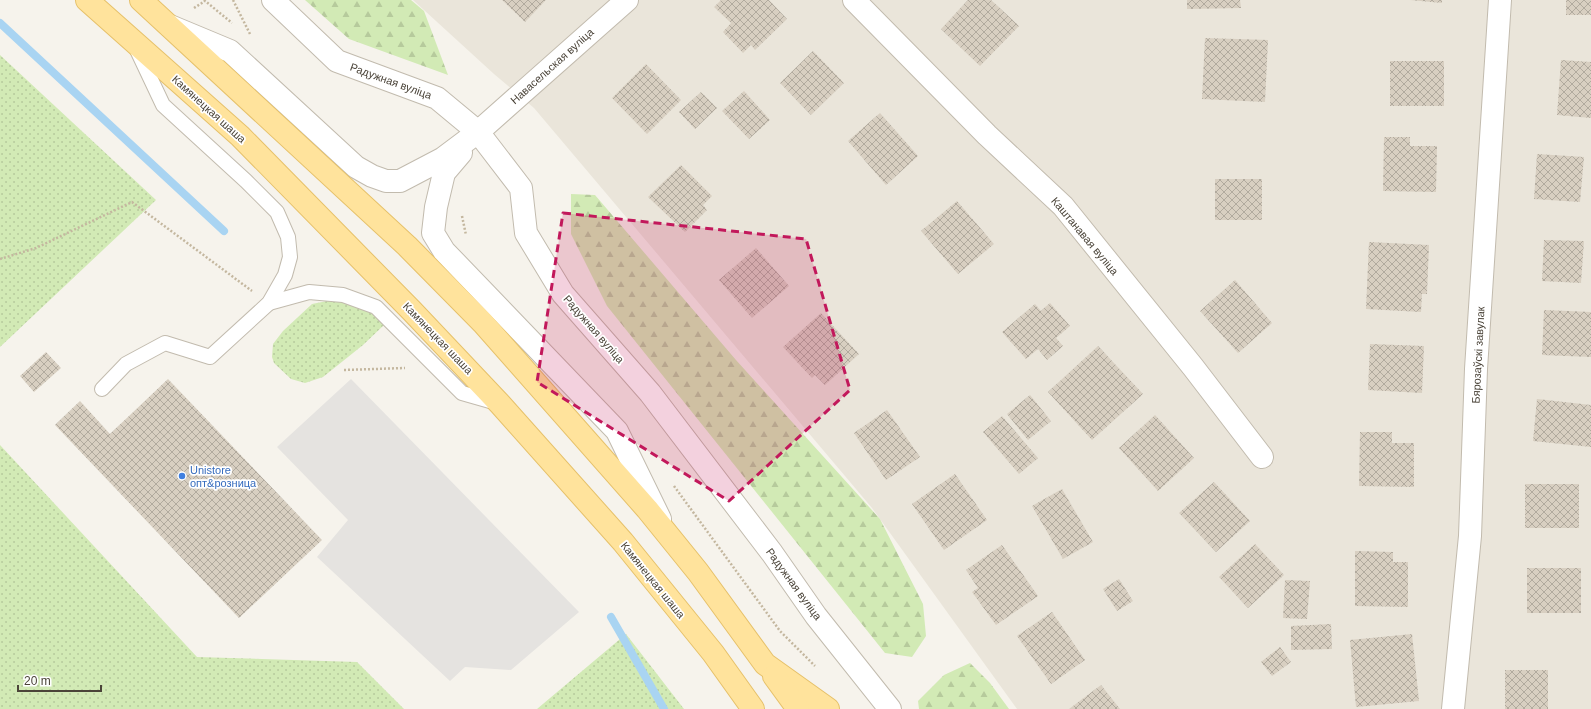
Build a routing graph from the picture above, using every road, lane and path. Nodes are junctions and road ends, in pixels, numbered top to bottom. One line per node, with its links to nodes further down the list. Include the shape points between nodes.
1 (87, 0): 11 (main road, Камянецкая шаша)
2 (141, 0): 8 (main road)
3 (204, 0): 9 (path)
4 (273, 0): 13 (street, Радужная вуліца, via 338,61 437,98)
5 (627, 0): 13 (street, Навасельская вуліца)
6 (854, 0): 20 (street, Каштанавая вуліца, via 987,135 1063,206)
7 (1500, 0): 27 (street, Бярозаўскі завулак, via 1476,369 1470,536)
8 (167, 25): 13 (street, via 230,50 356,166 386,181 400,181 442,159); 21 (main road, via 407,246 483,323)
9 (235, 26)
10 (248, 36): 12 (path)
11 (133, 41): 15 (lane, via 163,105 277,212 288,237 290,257 285,275); 19 (main road, Камянецкая шаша, via 240,136)
12 (254, 41)
13 (478, 132): 21 (street, via 444,174 433,233 444,251 617,431); 26 (street, Радужная вуліца, via 521,188 526,233 563,294 650,394 767,547 816,616)
14 (0, 259): 15 (path, via 36,248 132,202)
15 (269, 303): 18 (lane, via 210,357 165,343 126,364); 19 (lane, via 309,292 343,295 376,307 462,393)
16 (407, 368): 17 (path)
17 (344, 370)
18 (102, 389)
19 (500, 404): 23 (main road, Камянецкая шаша, via 623,542 713,653)
20 (1262, 457)
21 (667, 533): 22 (main road)
22 (765, 664): 24 (main road); 25 (main road)
23 (753, 709)
24 (798, 709)
25 (828, 709)
26 (890, 709)
27 (1453, 709)

